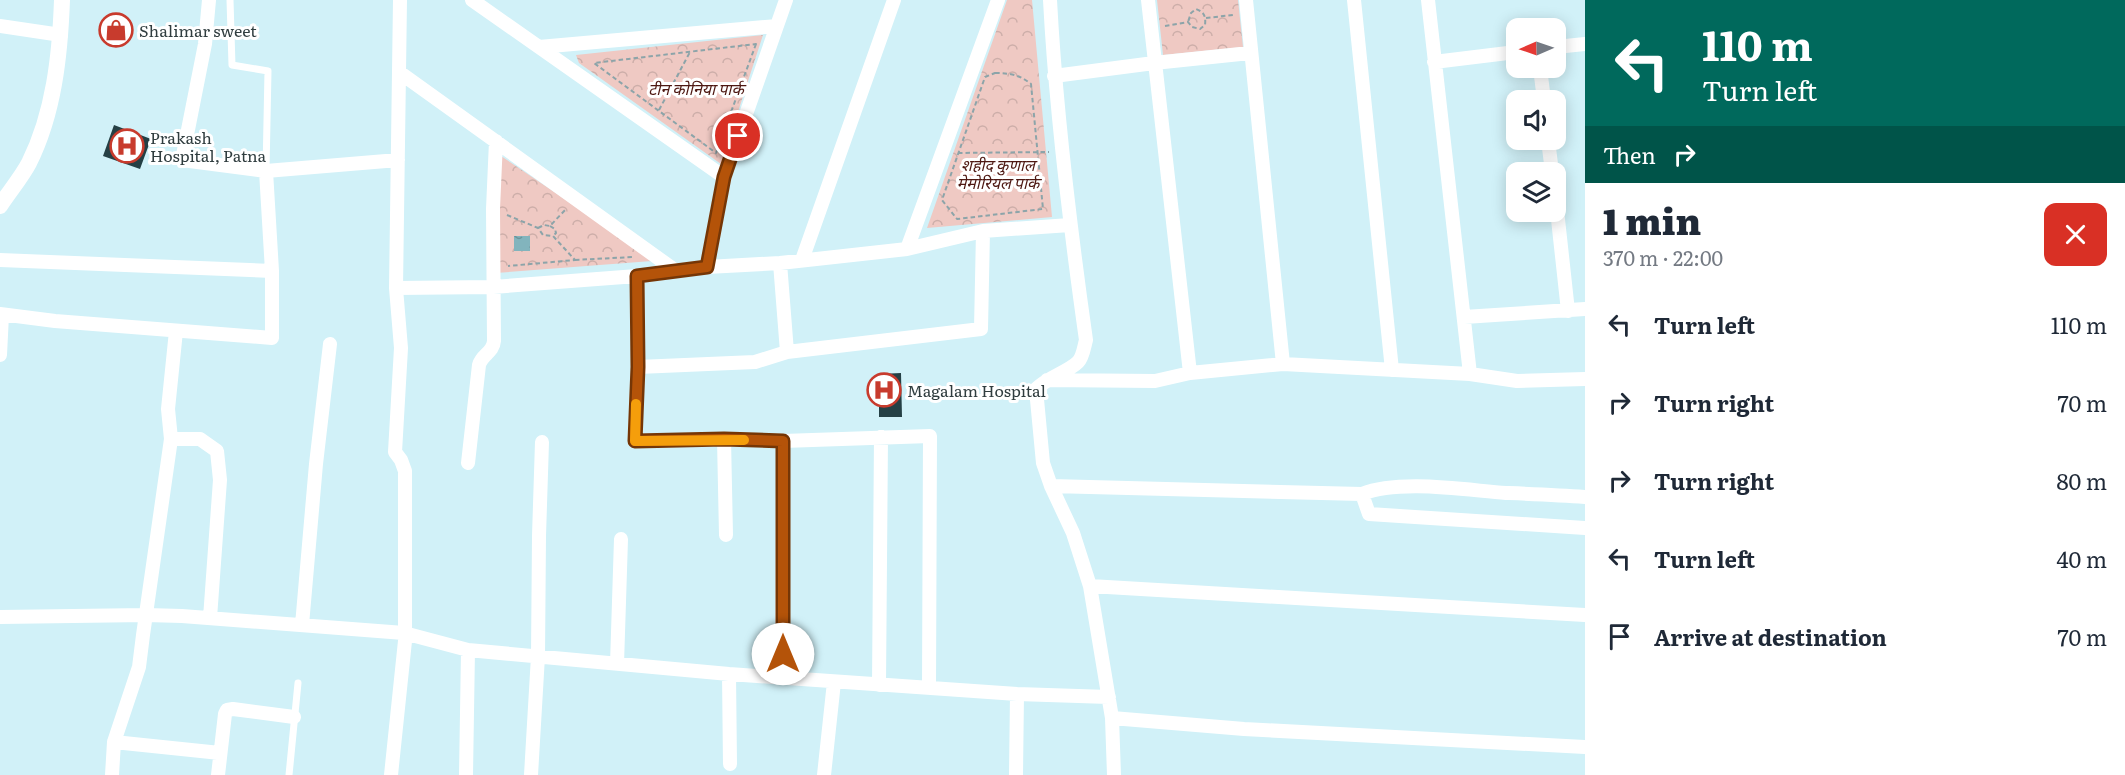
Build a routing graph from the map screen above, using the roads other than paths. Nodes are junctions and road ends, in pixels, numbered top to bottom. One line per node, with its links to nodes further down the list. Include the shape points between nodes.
1 (62, 0): 16 (street)
2 (209, 0): 28 (street, via 205,44 182,160)
3 (230, 0): 28 (lane, via 232,65 268,71)
4 (400, 0): 24 (street)
5 (472, 0): 19 (street)
6 (786, 0): 15 (street)
7 (894, 0): 36 (street)
8 (998, 0): 34 (street)
9 (1050, 0): 25 (street)
10 (1148, 0): 23 (street)
11 (1354, 0): 54 (street)
12 (1428, 0): 22 (street)
13 (1246, 7): 20 (street)
14 (0, 26): 16 (street)
15 (777, 26): 19 (street); 29 (street)
16 (61, 35): 30 (street, via 50,107 28,164)
17 (1585, 44): 18 (street)
18 (1566, 46)
19 (539, 47): 29 (street)
20 (1250, 53): 23 (street); 52 (street)
21 (1506, 53): 22 (street)
22 (1434, 62): 47 (street)
23 (1154, 63): 25 (street); 55 (street)
24 (399, 72): 26 (street); 27 (street)
25 (1054, 76): 32 (street)
26 (496, 141): 40 (street); 42 (street)
27 (398, 160): 28 (street); 43 (street)
28 (266, 171): 39 (street)
29 (724, 177): 38 (street)
30 (0, 206)
31 (1558, 222): 45 (street)
32 (1070, 225): 33 (street); 58 (street, via 1086,340 1077,363)
33 (983, 231): 34 (street); 50 (street, via 981,329)
34 (907, 249): 36 (street)
35 (0, 260): 39 (street)
36 (802, 260): 37 (street)
37 (780, 263): 38 (street); 50 (street)
38 (707, 267): 40 (street)
39 (273, 271): 48 (street, via 272,338)
40 (676, 271): 41 (street)
41 (637, 276): 42 (street); 53 (street)
42 (493, 287): 43 (street); 64 (street, via 493,348 479,365)
43 (396, 288): 77 (street, via 401,348 395,452 405,471)
44 (1585, 309): 45 (street)
45 (1568, 310): 47 (street)
46 (1, 315): 48 (street); 51 (street)
47 (1464, 317): 56 (street)
48 (176, 331): 60 (street, via 168,409)
49 (330, 344): 76 (street)
50 (787, 352): 53 (street, via 755,362)
51 (0, 355)
52 (1283, 364): 54 (street); 55 (street)
53 (638, 367): 61 (street, via 635,441)
54 (1392, 370): 56 (street)
55 (1190, 373): 58 (street, via 1155,381)
56 (1470, 374): 57 (street, via 1517,381)
57 (1585, 379)
58 (1045, 380): 65 (street, via 1036,389 1043,463)
59 (881, 437): 62 (street); 85 (street); 86 (street, via 930,436)
60 (171, 439): 72 (street); 75 (street, via 200,440 217,451 220,480)
61 (724, 439): 62 (street); 69 (street)
62 (783, 441): 82 (street)
63 (542, 442): 79 (street)
64 (468, 463)
65 (1051, 486): 66 (street); 71 (street, via 1073,533)
66 (1362, 494): 67 (street, via 1399,488); 68 (street, via 1369,514)
67 (1585, 497)
68 (1585, 528)
69 (726, 535)
70 (621, 539): 80 (street)
71 (1090, 586): 73 (street); 88 (street)
72 (146, 615): 74 (street); 75 (street); 91 (street, via 139,667)
73 (1585, 615)
74 (0, 617)
75 (210, 618): 76 (street)
76 (302, 626): 77 (street)
77 (404, 633): 78 (street); 98 (street)
78 (468, 650): 79 (street); 99 (street)
79 (538, 656): 80 (street); 100 (street)
80 (617, 664): 81 (street)
81 (729, 674): 82 (street); 94 (street)
82 (782, 678): 84 (street)
83 (298, 682): 89 (lane)
84 (834, 682): 85 (street); 101 (street)
85 (879, 685): 86 (street)
86 (929, 688): 87 (street)
87 (1017, 694): 88 (street); 102 (street)
88 (1109, 697): 90 (street)
89 (294, 717): 93 (street, via 227,710); 97 (lane)
90 (1112, 718): 92 (street); 103 (street)
91 (114, 742): 93 (street); 95 (street)
92 (1585, 747)
93 (220, 753): 96 (street)
94 (730, 764)
95 (112, 775)
96 (218, 775)
97 (289, 775)
98 (391, 775)
99 (466, 775)
100 (531, 775)
101 (824, 775)
102 (1016, 775)
103 (1114, 775)

